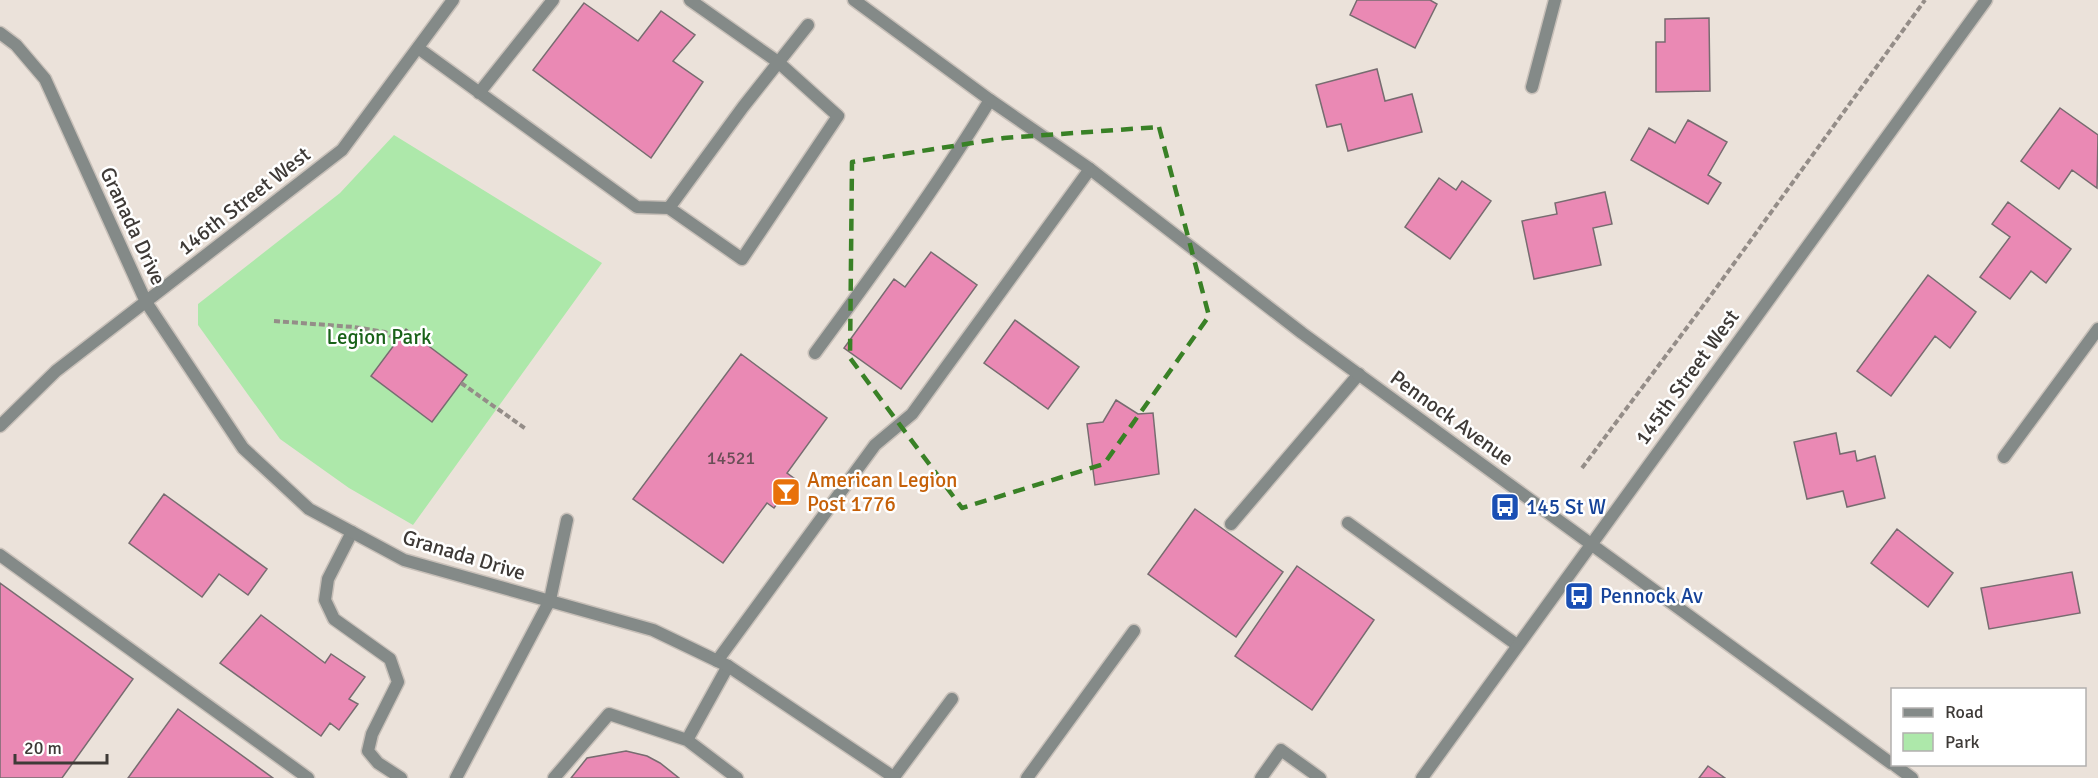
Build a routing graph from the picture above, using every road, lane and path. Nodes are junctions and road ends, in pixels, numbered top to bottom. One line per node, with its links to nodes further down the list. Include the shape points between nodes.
1 (453, 0): 10 (street, 146th Street West)
2 (553, 0): 13 (street)
3 (690, 0): 11 (street)
4 (854, 0): 14 (street, Pennock Avenue)
5 (1555, 0): 12 (street)
6 (1925, 0): 27 (path)
7 (1986, 0): 32 (street, 145th Street West)
8 (808, 25): 11 (street)
9 (0, 33): 17 (street, Granada Drive, via 45,79)
10 (418, 48): 13 (street); 17 (street, 146th Street West, via 342,150)
11 (778, 62): 16 (street); 16 (street, via 838,116 742,259)
12 (1532, 87)
13 (479, 93): 16 (street, via 637,207)
14 (990, 100): 15 (street, Pennock Avenue); 21 (street, via 891,250)
15 (1090, 169): 22 (street, Pennock Avenue); 37 (street, via 912,414 875,445)
16 (669, 208)
17 (146, 302): 24 (street, 146th Street West, via 56,371); 31 (street, Granada Drive, via 243,448 309,509)
18 (274, 321): 20 (path, via 354,327 385,332)
19 (2098, 329): 26 (street)
20 (398, 341)
21 (815, 353)
22 (1359, 374): 29 (street); 32 (street, Pennock Avenue)
23 (460, 383): 25 (path)
24 (0, 426)
25 (526, 429)
26 (2004, 457)
27 (1582, 468)
28 (567, 520): 34 (street)
29 (1231, 524)
30 (1348, 524): 36 (street)
31 (352, 532): 34 (street, Granada Drive, via 404,560); 44 (street, via 328,579 325,600 334,619 390,658 398,682 368,750 378,763)
32 (1591, 544): 36 (street, 145th Street West); 40 (street, Pennock Avenue)
33 (0, 555): 43 (street)
34 (550, 600): 37 (street, Granada Drive, via 652,630); 42 (street)
35 (1134, 631): 48 (street)
36 (1517, 645): 51 (street, 145th Street West)
37 (722, 664): 39 (street); 47 (street, Granada Drive)
38 (952, 699): 47 (street)
39 (687, 740): 45 (street, via 609,714); 46 (street)
40 (1891, 763)
41 (1896, 766): 52 (street, Pennock Avenue)
42 (461, 776)
43 (308, 778)
44 (401, 778)
45 (554, 778)
46 (737, 778)
47 (894, 778)
48 (1027, 778)
49 (1261, 778): 50 (street, via 1281,750)
50 (1320, 778)
51 (1422, 778)
52 (1912, 778)

